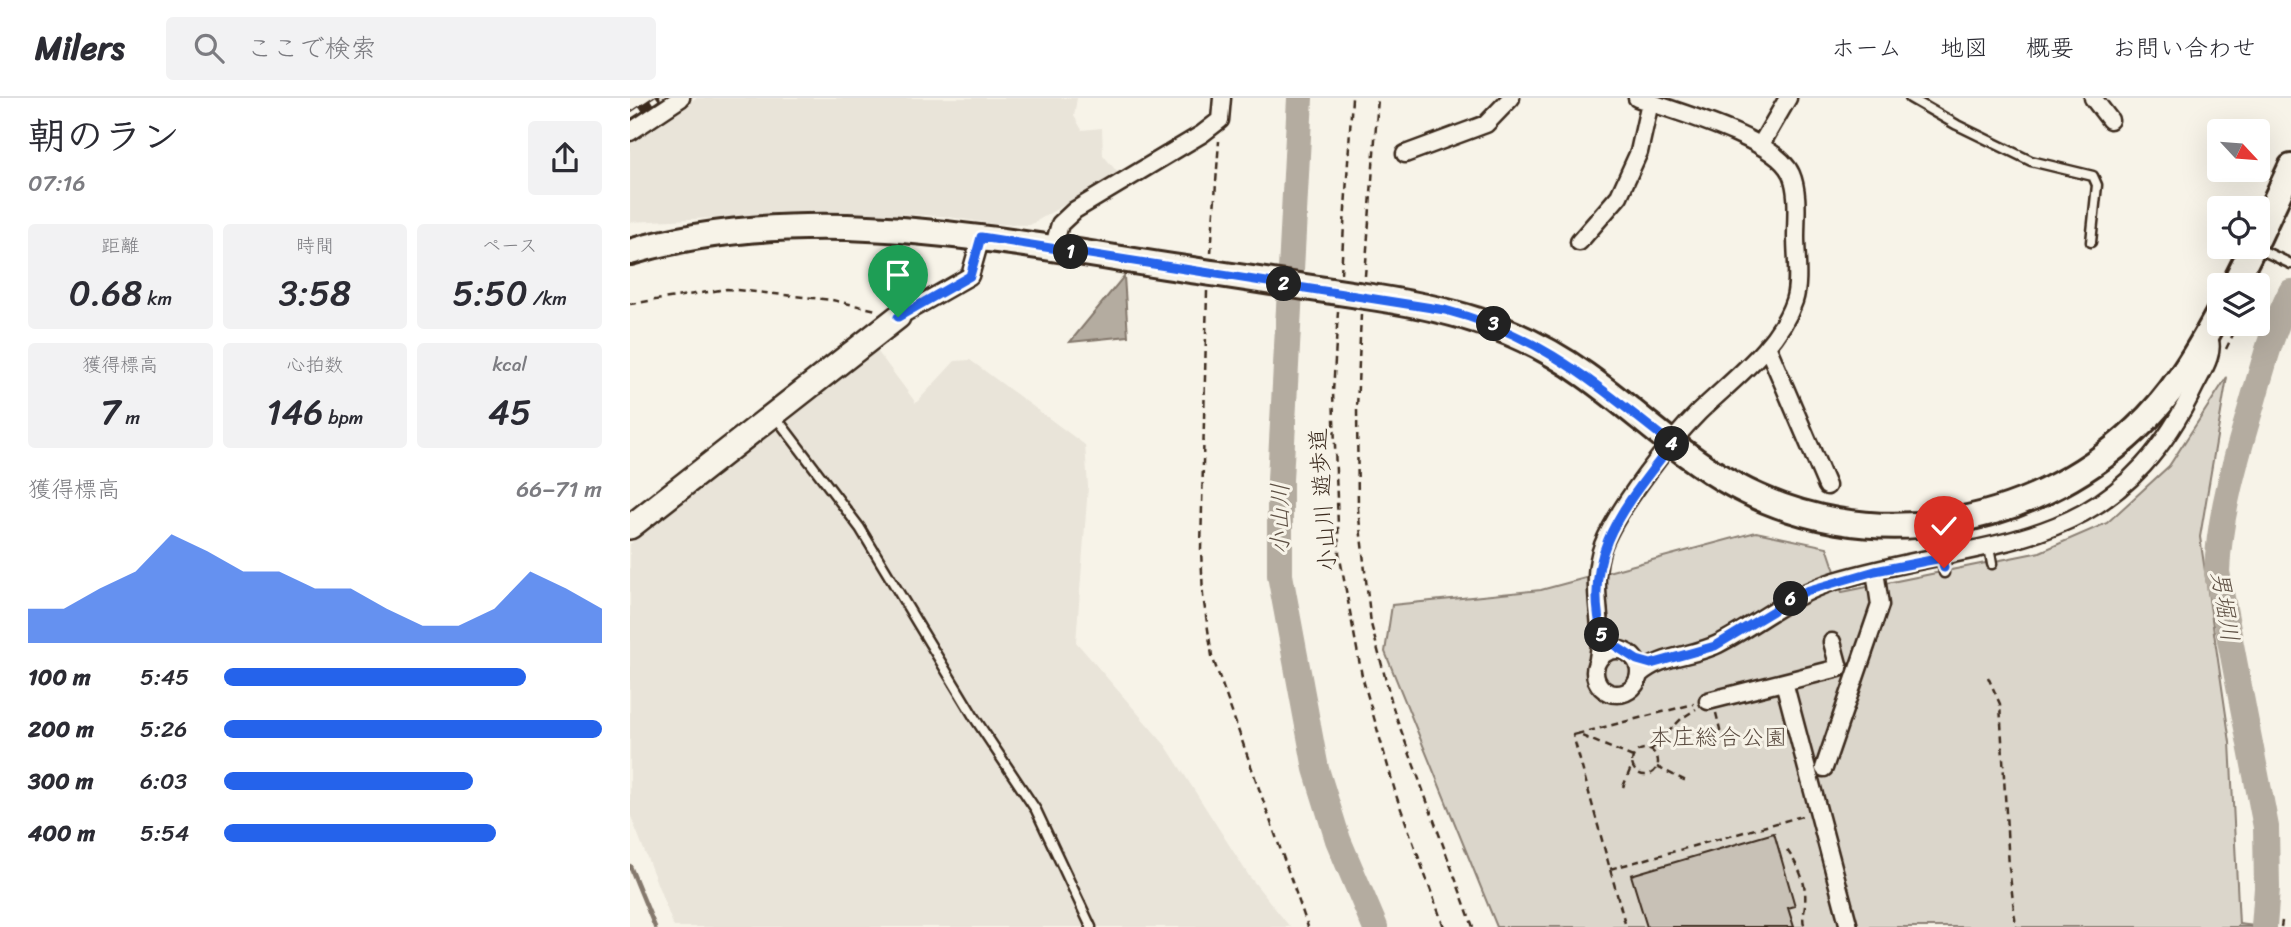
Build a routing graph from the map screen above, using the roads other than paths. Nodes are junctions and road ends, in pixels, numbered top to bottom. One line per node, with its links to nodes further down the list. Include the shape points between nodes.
1 (681, 98): 9 (street)
2 (1222, 98): 19 (street, via 1220,120 1075,210 1060,224)
3 (1511, 98): 11 (street, via 1486,124)
4 (1788, 98): 10 (street)
5 (1910, 98): 18 (lane, via 2031,161 2093,176 2097,185)
6 (2093, 98): 8 (street)
7 (1644, 100): 10 (street); 17 (street, via 1639,152 1619,196)
8 (2110, 120)
9 (630, 132)
10 (1760, 146): 26 (street, via 1784,163 1792,176 1796,205 1795,299)
11 (1405, 154)
12 (2291, 167): 14 (main road)
13 (2291, 180): 15 (main road)
14 (2270, 212)
15 (2270, 217)
16 (981, 237): 19 (main road); 20 (main road, via 885,228 767,229); 23 (street, via 970,276)
17 (1579, 242)
18 (2091, 242)
19 (1053, 249): 28 (main road, bridge, via 1350,293 1485,320 1531,341 1585,375)
20 (630, 252)
21 (2270, 254): 22 (lane)
22 (2289, 263)
23 (898, 317): 27 (street)
24 (2207, 335): 28 (main road, via 2159,404 2090,468 2045,493 1992,514 1947,524 1886,527 1830,520 1780,506 1735,485)
25 (2207, 336): 31 (street, via 2212,348 2183,410 2159,448 2126,482 2063,524)
26 (1767, 346): 28 (street); 29 (street)
27 (774, 414): 30 (street); 42 (lane, via 860,528 1036,810)
28 (1672, 444): 34 (street, via 1603,545 1595,597)
29 (1827, 486)
30 (630, 527)
31 (1989, 547): 32 (lane); 33 (street, via 1943,565)
32 (1992, 564)
33 (1875, 571): 38 (street, via 1806,591 1715,646); 41 (street, via 1880,605)
34 (1603, 638): 36 (street); 37 (street)
35 (1832, 642): 39 (street, via 1839,668)
36 (1618, 649): 37 (street); 38 (street)
37 (1598, 659): 38 (street, via 1595,674 1608,692 1628,691)
38 (1642, 666)
39 (1784, 682): 40 (street); 43 (street)
40 (1710, 700)
41 (1824, 768)
42 (1091, 927)
43 (1849, 927)

